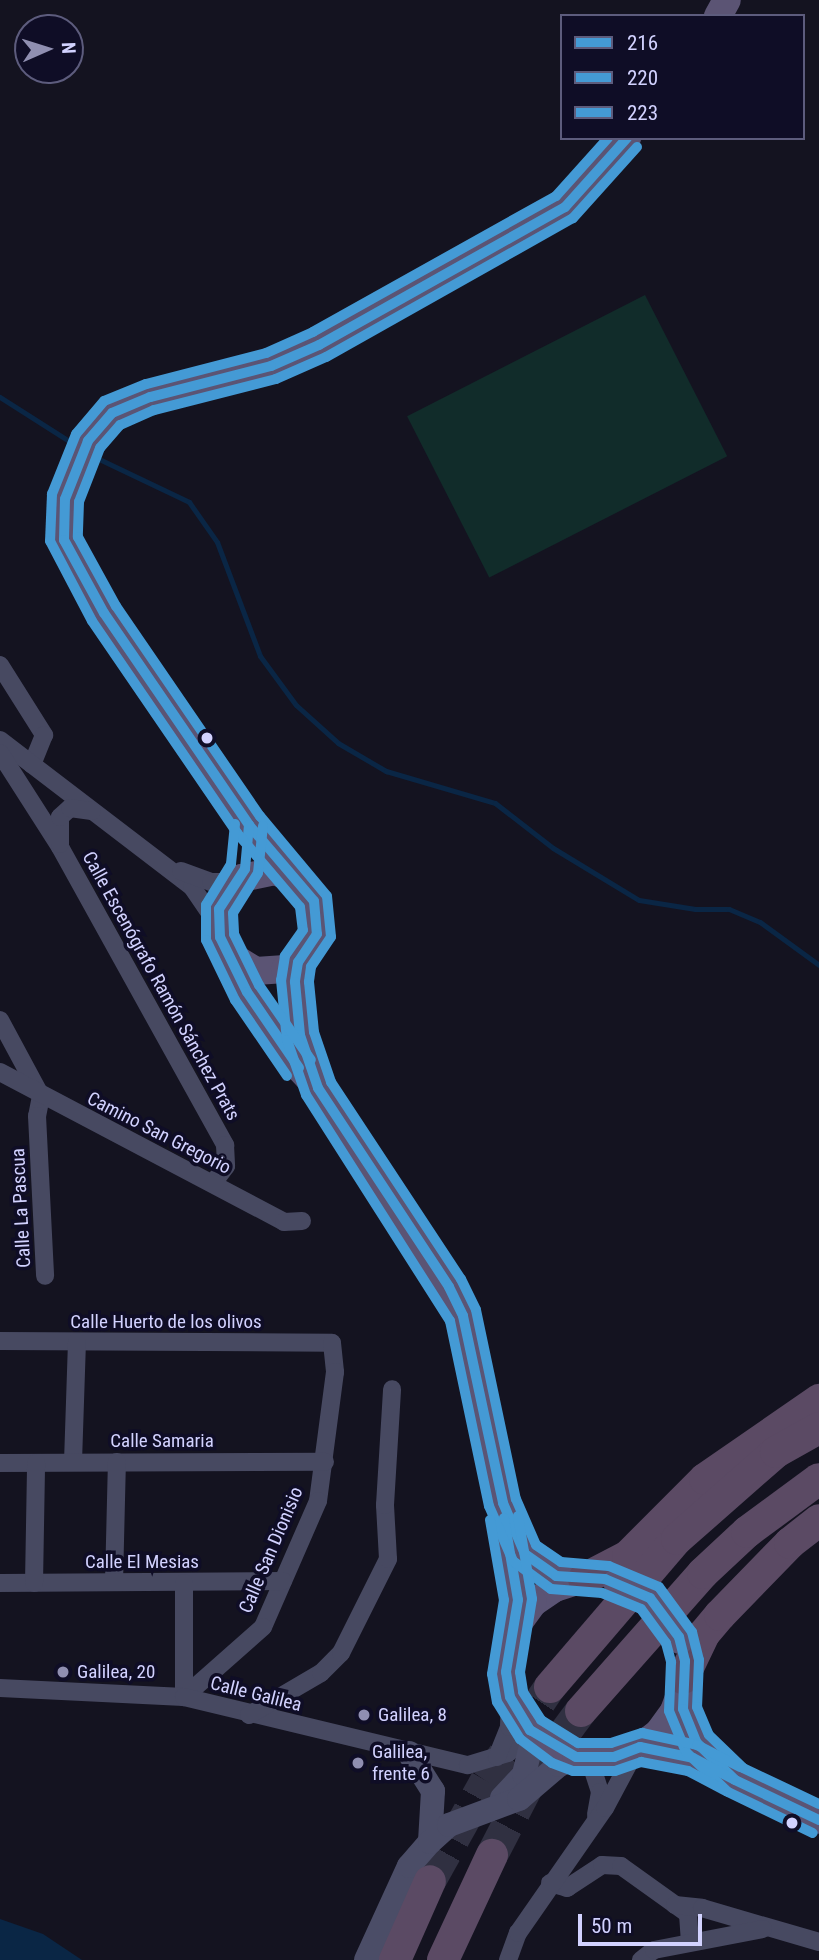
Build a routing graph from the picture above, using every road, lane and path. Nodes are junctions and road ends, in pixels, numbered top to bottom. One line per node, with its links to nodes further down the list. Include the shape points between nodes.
1 (625, 140): 7 (main road, via 565,207 319,345 271,366 150,397 112,413 88,441 65,499 64,540 104,613)
2 (0, 665): 5 (street, via 44,735)
3 (0, 740): 5 (street)
4 (0, 754): 8 (street, Calle Escenógrafo Ramón Sánchez Prats)
5 (32, 765): 6 (street)
6 (96, 812): 8 (street, Calle Escenógrafo Ramón Sánchez Prats, via 70,808 60,817); 9 (street)
7 (249, 825): 10 (main road); 11 (main road)
8 (60, 846): 19 (street, Calle Escenógrafo Ramón Sánchez Prats, via 225,1145 226,1166)
9 (164, 866): 10 (street, via 211,882); 12 (street, via 192,887)
10 (239, 880): 11 (main road, via 275,871); 12 (main road, via 219,909)
11 (305, 887): 14 (main road, via 318,917 317,934)
12 (218, 925): 13 (main road)
13 (230, 955): 14 (main road, via 256,971 285,969); 17 (main road, via 247,992 288,1056)
14 (298, 962): 17 (main road, via 296,1009)
15 (0, 1020): 18 (street)
16 (0, 1072): 18 (street, Camino San Gregorio)
17 (318, 1088): 34 (main road, via 449,1287 463,1317)
18 (41, 1096): 19 (street, Camino San Gregorio); 21 (street, Calle La Pascua, via 37,1116)
19 (213, 1183): 20 (street, Camino San Gregorio, via 284,1222)
20 (302, 1221)
21 (45, 1276)
22 (0, 1341): 23 (street, Calle Huerto de los olivos)
23 (77, 1342): 24 (street, Calle Huerto de los olivos); 28 (street)
24 (332, 1343): 30 (street, Calle San Dionisio, via 335,1372)
25 (392, 1389): 49 (street, via 385,1505 388,1559 341,1653 321,1673)
26 (819, 1399): 36 (highway, via 705,1479 628,1556)
27 (819, 1427): 44 (highway, via 776,1452 677,1539)
28 (73, 1462): 29 (street, Calle Samaria); 32 (street, Calle Samaria)
29 (117, 1462): 30 (street, Calle Samaria); 38 (street)
30 (325, 1462): 37 (street, Calle San Dionisio, via 318,1501)
31 (0, 1463): 32 (street, Calle Samaria)
32 (36, 1463): 40 (street)
33 (819, 1479): 48 (highway, via 747,1532 703,1573)
34 (503, 1503): 36 (main road, via 518,1542 533,1563 556,1576); 42 (main road, via 518,1600)
35 (819, 1520): 43 (highway, via 790,1543 704,1634)
36 (582, 1579): 42 (main road, via 555,1588 533,1603); 43 (main road, bridge, via 617,1582 650,1598 667,1615 680,1640)
37 (284, 1581): 41 (street, Calle El Mesias); 46 (street, Calle San Dionisio, via 263,1627)
38 (114, 1582): 40 (street, Calle El Mesias); 41 (street, Calle El Mesias)
39 (0, 1583): 40 (street, Calle El Mesias)
40 (34, 1583)
41 (184, 1583): 46 (street)
42 (517, 1625): 47 (main road, via 508,1648)
43 (682, 1684): 51 (main road, via 674,1711); 55 (main road, via 689,1732)
44 (550, 1687)
45 (0, 1688): 46 (street, Calle Galilea)
46 (184, 1697): 49 (street, Calle Galilea)
47 (510, 1697): 50 (main road); 53 (street, via 509,1727)
48 (581, 1711)
49 (249, 1715): 52 (street, Calle Galilea)
50 (532, 1732): 53 (street); 54 (main road); 56 (street, via 524,1774)
51 (638, 1748): 54 (main road, via 614,1757); 55 (main road, via 693,1758); 58 (street)
52 (409, 1753): 53 (street, Calle Galilea, via 468,1765); 59 (street, via 433,1791)
53 (497, 1757)
54 (582, 1758): 56 (street, via 559,1765 519,1799); 58 (street, via 600,1792)
55 (735, 1780): 57 (main road)
56 (493, 1806): 59 (street, via 449,1825)
57 (819, 1820)
58 (588, 1833): 62 (street)
59 (430, 1842): 67 (street, via 409,1866)
60 (492, 1855): 69 (highway)
61 (430, 1881): 68 (highway)
62 (550, 1883): 63 (street, via 567,1888 602,1865 614,1864); 70 (street, via 518,1933)
63 (675, 1905): 64 (street); 65 (street, via 691,1923)
64 (770, 1928): 65 (street); 66 (street)
65 (690, 1941): 71 (street, via 654,1950)
66 (819, 1942)
67 (366, 1960)
68 (396, 1960)
69 (443, 1960)
70 (508, 1960)
71 (641, 1960)

